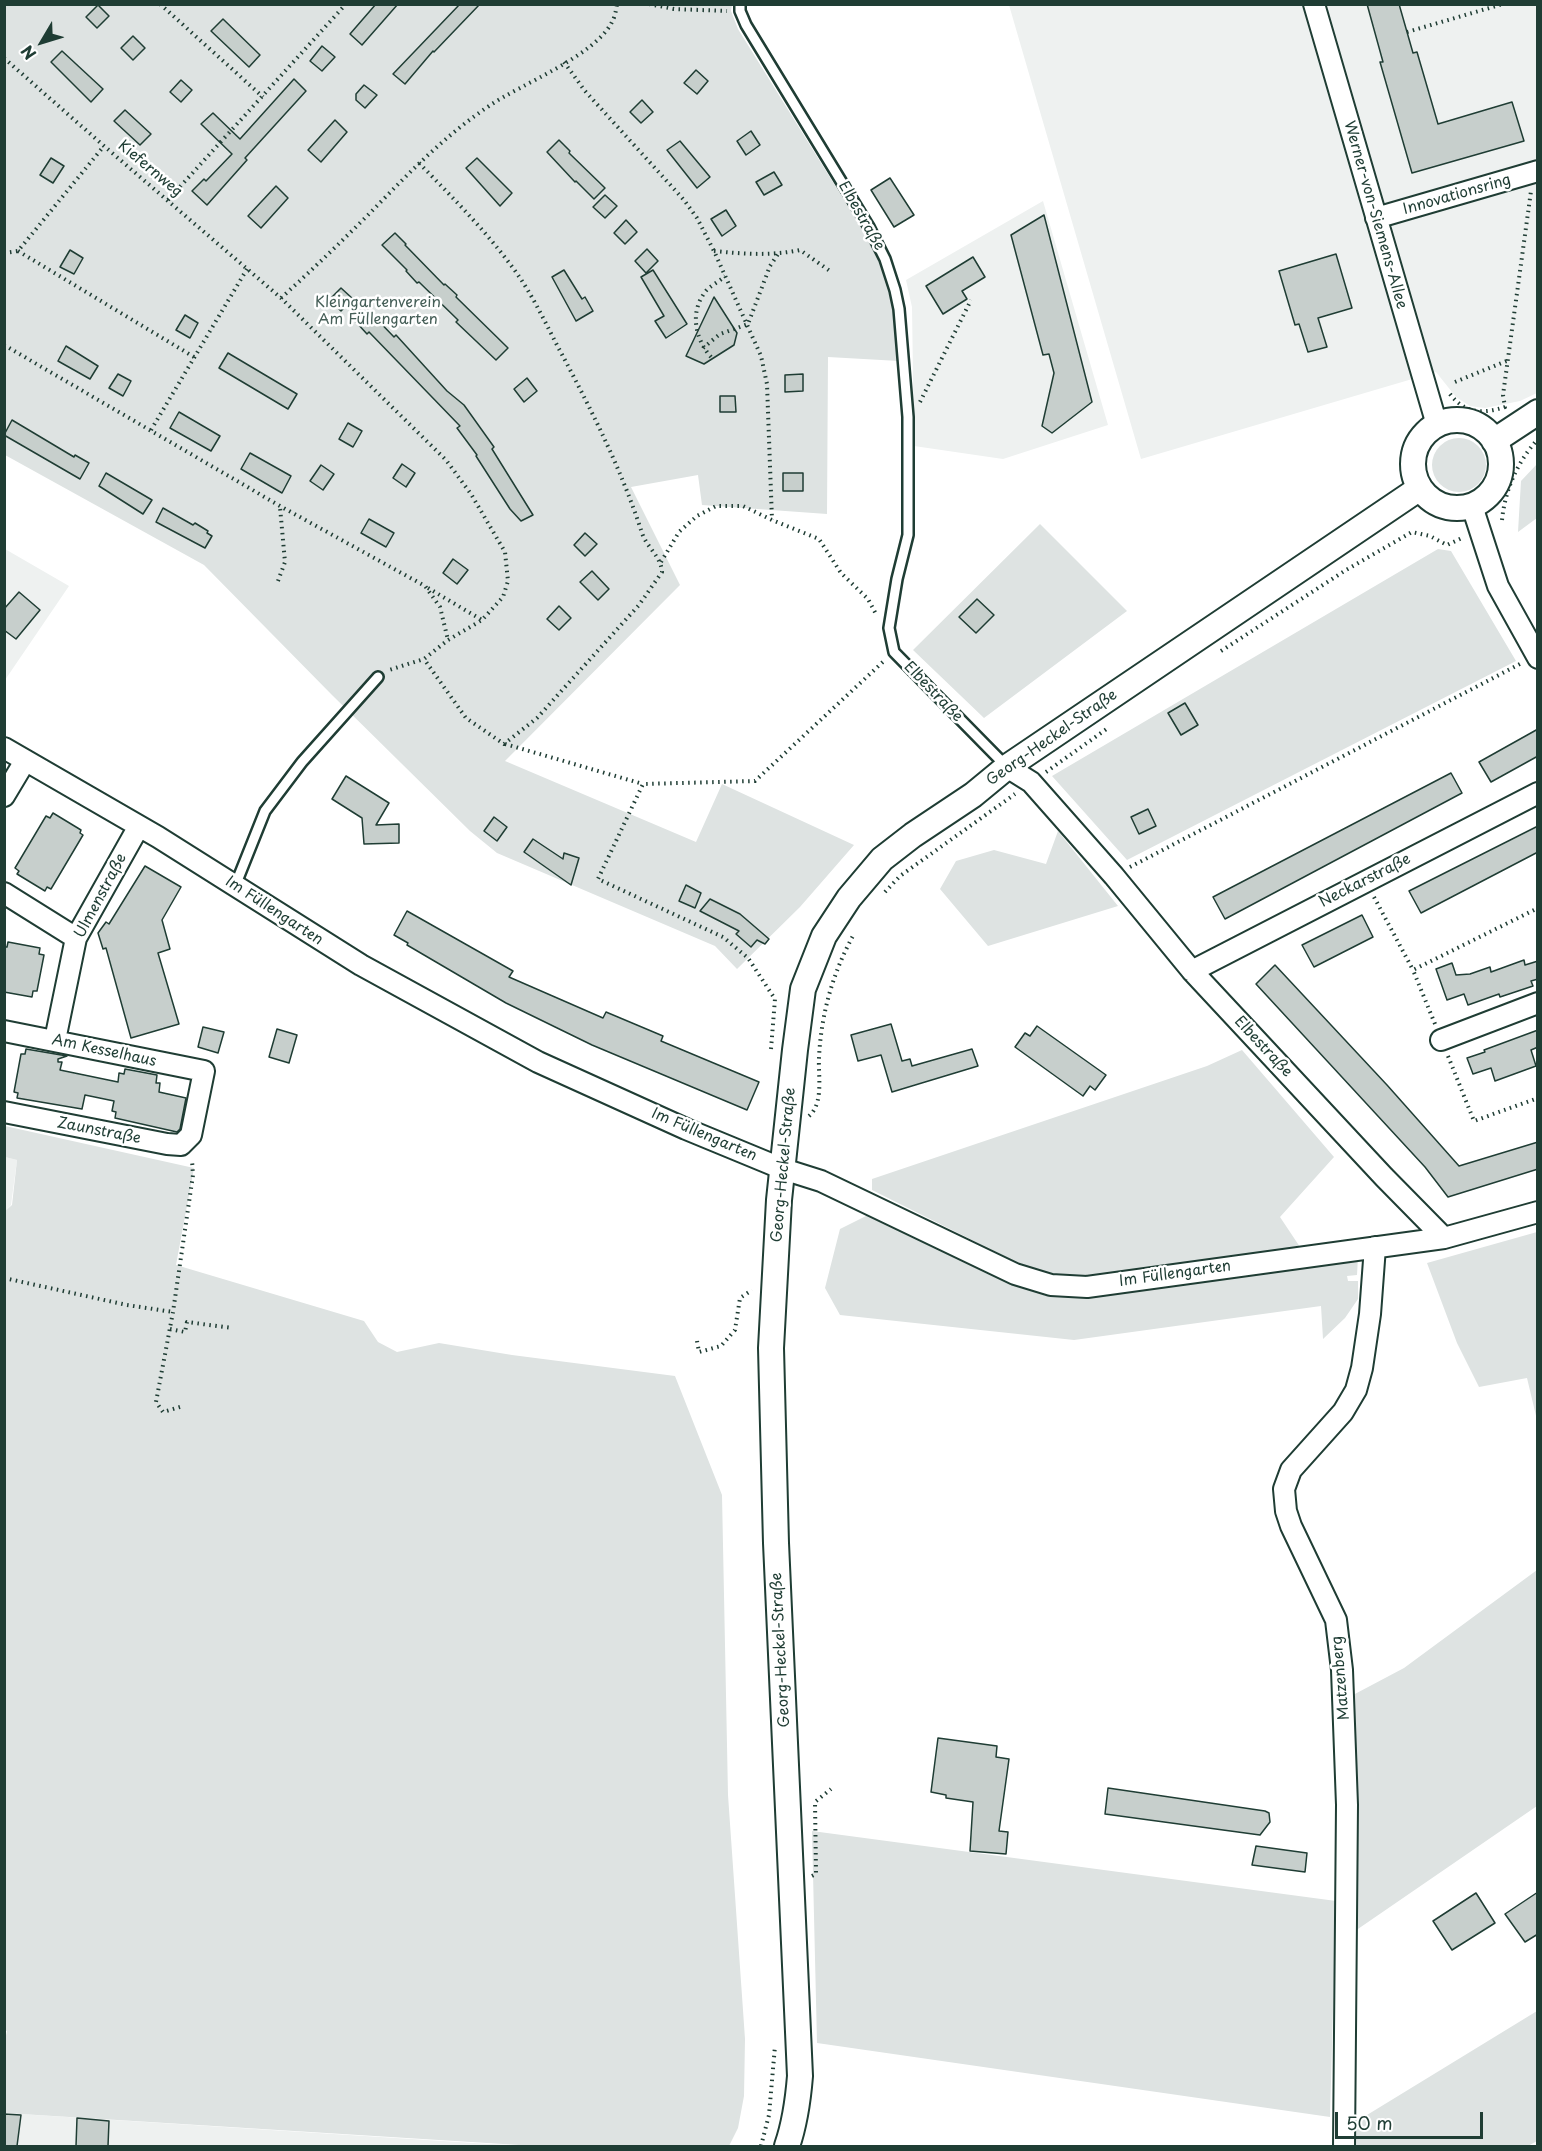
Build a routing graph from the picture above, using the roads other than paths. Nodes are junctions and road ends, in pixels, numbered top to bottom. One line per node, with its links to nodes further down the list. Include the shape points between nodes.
1 (1314, 4): 4 (street, Werner-von-Siemens-Allee)
2 (740, 8): 14 (lane, Elbestraße, via 746,25 869,227 885,259 899,309 908,417 908,535 889,628 894,652)
3 (1536, 172): 4 (street, Innovationsring)
4 (1376, 218): 6 (street, Werner-von-Siemens-Allee)
5 (1538, 412): 7 (street)
6 (1437, 425): 7 (street, via 1454,420 1470,422 1484,429); 8 (street, via 1417,445 1413,459)
7 (1494, 441): 9 (street, via 1501,472 1485,499)
8 (1420, 488): 9 (street, via 1442,506); 14 (street, Georg-Heckel-Straße)
9 (1472, 506): 10 (street, via 1498,586)
10 (1537, 656)
11 (378, 677): 18 (lane, via 302,762 265,812)
12 (4, 748): 13 (street, Im Füllengarten)
13 (26, 761): 16 (street); 17 (street, Im Füllengarten)
14 (1007, 766): 21 (street, Elbestraße, via 1031,782); 28 (street, Georg-Heckel-Straße, via 882,859 824,936 803,989)
15 (1538, 793): 21 (street, Neckarstraße)
16 (4, 796)
17 (139, 826): 18 (street, Im Füllengarten); 20 (street, Ulmenstraße)
18 (235, 886): 28 (street, Im Füllengarten, via 361,965 538,1062)
19 (4, 893): 20 (street)
20 (76, 938): 24 (street, Ulmenstraße)
21 (1192, 971): 30 (street, Elbestraße)
22 (1538, 1003): 25 (street)
23 (4, 1031): 24 (street, Am Kesselhaus)
24 (55, 1040): 27 (street, Am Kesselhaus, via 204,1071)
25 (1441, 1040)
26 (4, 1112): 27 (street, Zaunstraße, via 166,1144 181,1144)
27 (191, 1135)
28 (783, 1169): 31 (street, Im Füllengarten, via 821,1181 1015,1274 1052,1285 1087,1287); 32 (street, Georg-Heckel-Straße, via 771,1348 800,2076 798,2106)
29 (1538, 1212): 30 (street, Im Füllengarten)
30 (1444, 1238): 31 (street, Im Füllengarten)
31 (1375, 1247): 33 (street, Matzenberg, via 1370,1314 1356,1390 1343,1412 1292,1470 1284,1489 1291,1526 1336,1620 1342,1670 1347,1805)
32 (787, 2146)
33 (1344, 2146)

